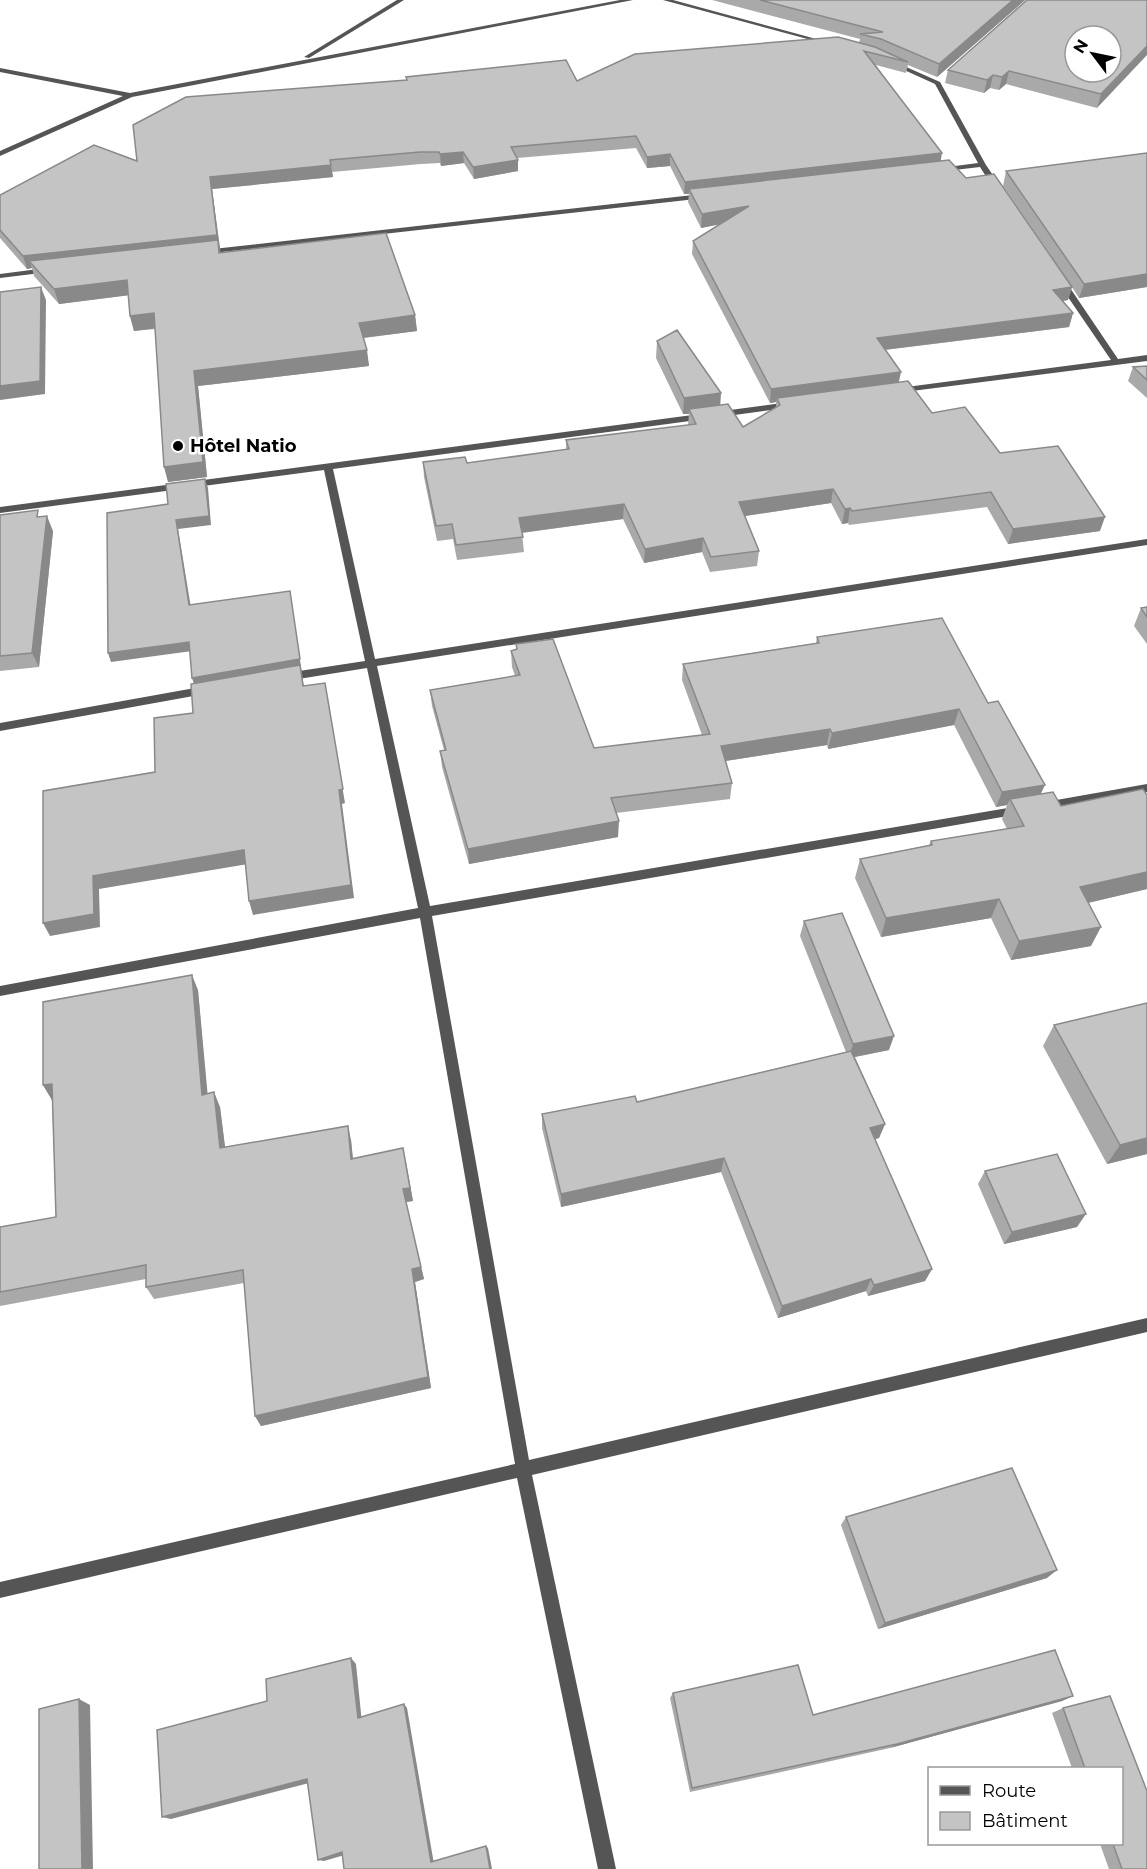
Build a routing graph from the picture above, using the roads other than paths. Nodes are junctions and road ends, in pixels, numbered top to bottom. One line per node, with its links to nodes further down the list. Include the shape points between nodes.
1 (401, 0): 6 (street)
2 (630, 0): 6 (street)
3 (666, 0): 4 (street)
4 (831, 44)
5 (886, 60): 9 (street)
6 (298, 62): 10 (street)
7 (0, 70): 10 (street)
8 (946, 75): 9 (street)
9 (938, 83): 12 (street)
10 (130, 95): 11 (street)
11 (0, 154)
12 (982, 165): 13 (street); 15 (street)
13 (934, 170)
14 (708, 195): 16 (street)
15 (1002, 195)
16 (200, 253)
17 (59, 269): 19 (street)
18 (1056, 273): 21 (street)
19 (0, 276)
20 (1147, 358): 21 (street)
21 (1116, 362): 22 (street)
22 (892, 392)
23 (798, 404): 24 (street)
24 (328, 467): 25 (street); 27 (street)
25 (0, 510)
26 (1147, 542): 27 (street)
27 (369, 662): 28 (street); 32 (street)
28 (277, 678)
29 (219, 688): 30 (street)
30 (0, 727)
31 (1147, 788): 32 (street)
32 (425, 912): 33 (street); 35 (street)
33 (0, 991)
34 (1147, 1325): 35 (street)
35 (523, 1468): 36 (street); 37 (street)
36 (0, 1590)
37 (607, 1869)

